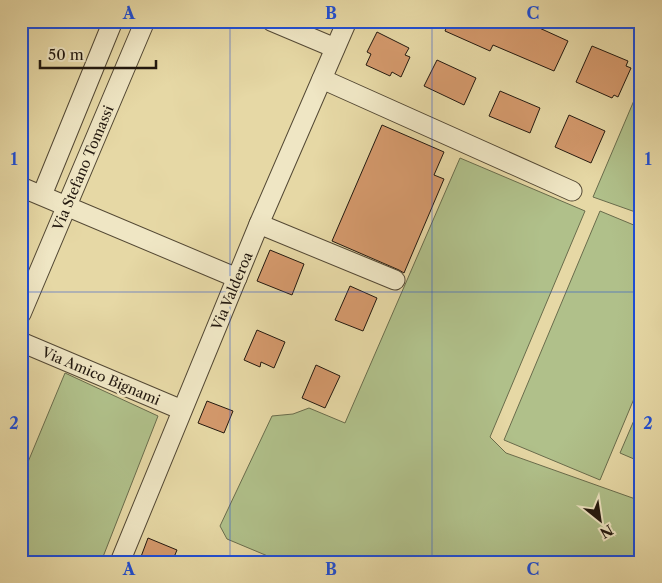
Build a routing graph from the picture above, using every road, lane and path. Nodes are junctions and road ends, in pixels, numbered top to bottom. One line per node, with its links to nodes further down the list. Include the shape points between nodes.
1 (114, 21): 9 (street, Via Stefano Tomassi)
2 (145, 21): 10 (street, Via Stefano Tomassi)
3 (271, 21): 5 (street)
4 (347, 21): 5 (street, Via Valderoa)
5 (335, 48): 6 (street, Via Valderoa)
6 (322, 79): 8 (street); 11 (street, Via Valderoa)
7 (21, 186): 9 (street)
8 (572, 191)
9 (42, 195): 10 (street)
10 (67, 206): 12 (street); 14 (street, Via Stefano Tomassi)
11 (259, 224): 12 (street, Via Valderoa); 13 (street)
12 (238, 278): 16 (street, Via Valderoa)
13 (395, 280)
14 (21, 314)
15 (21, 342): 16 (street, Via Amico Bignami)
16 (182, 410): 17 (street, Via Valderoa)
17 (120, 562)

